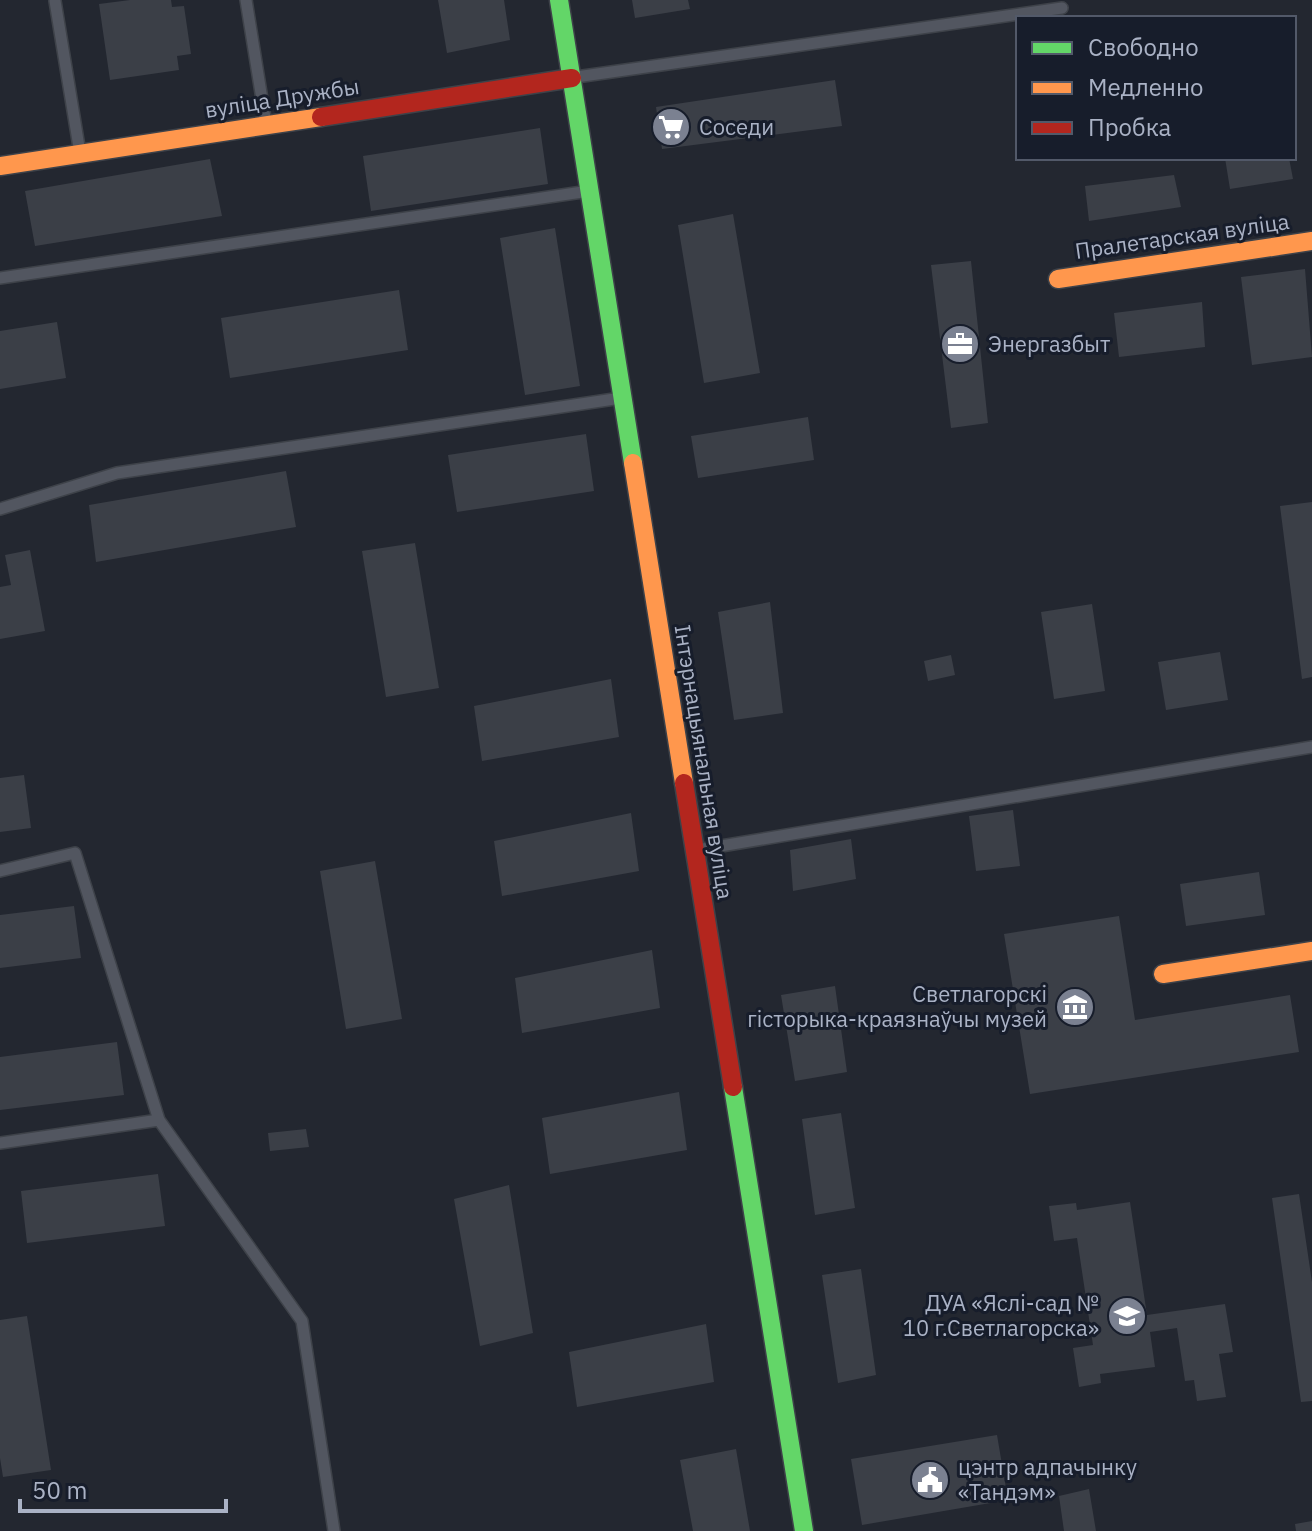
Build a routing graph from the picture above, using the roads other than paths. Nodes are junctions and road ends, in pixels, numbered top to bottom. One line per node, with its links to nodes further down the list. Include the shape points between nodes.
1 (246, 0): 6 (lane)
2 (559, 0): 5 (street, Інтэрнацыянальная вуліца)
3 (55, 1): 7 (lane)
4 (1062, 8): 5 (lane)
5 (572, 78): 6 (street, вуліца Дружбы); 9 (street, Інтэрнацыянальная вуліца)
6 (266, 125): 7 (street, вуліца Дружбы)
7 (80, 154): 8 (street, вуліца Дружбы)
8 (0, 166)
9 (591, 191): 11 (lane); 13 (street, Інтэрнацыянальная вуліца)
10 (1312, 241): 12 (street, Пралетарская вуліца)
11 (0, 278)
12 (1058, 279)
13 (623, 398): 14 (lane, via 117,473); 16 (street, Інтэрнацыянальная вуліца)
14 (0, 509)
15 (1312, 747): 16 (lane)
16 (694, 850): 23 (street, Інтэрнацыянальная вуліца)
17 (0, 871): 20 (lane, via 75,853)
18 (1312, 951): 19 (street)
19 (1163, 974)
20 (159, 1120): 21 (lane); 22 (lane, via 302,1321)
21 (0, 1143)
22 (334, 1531)
23 (804, 1531)

